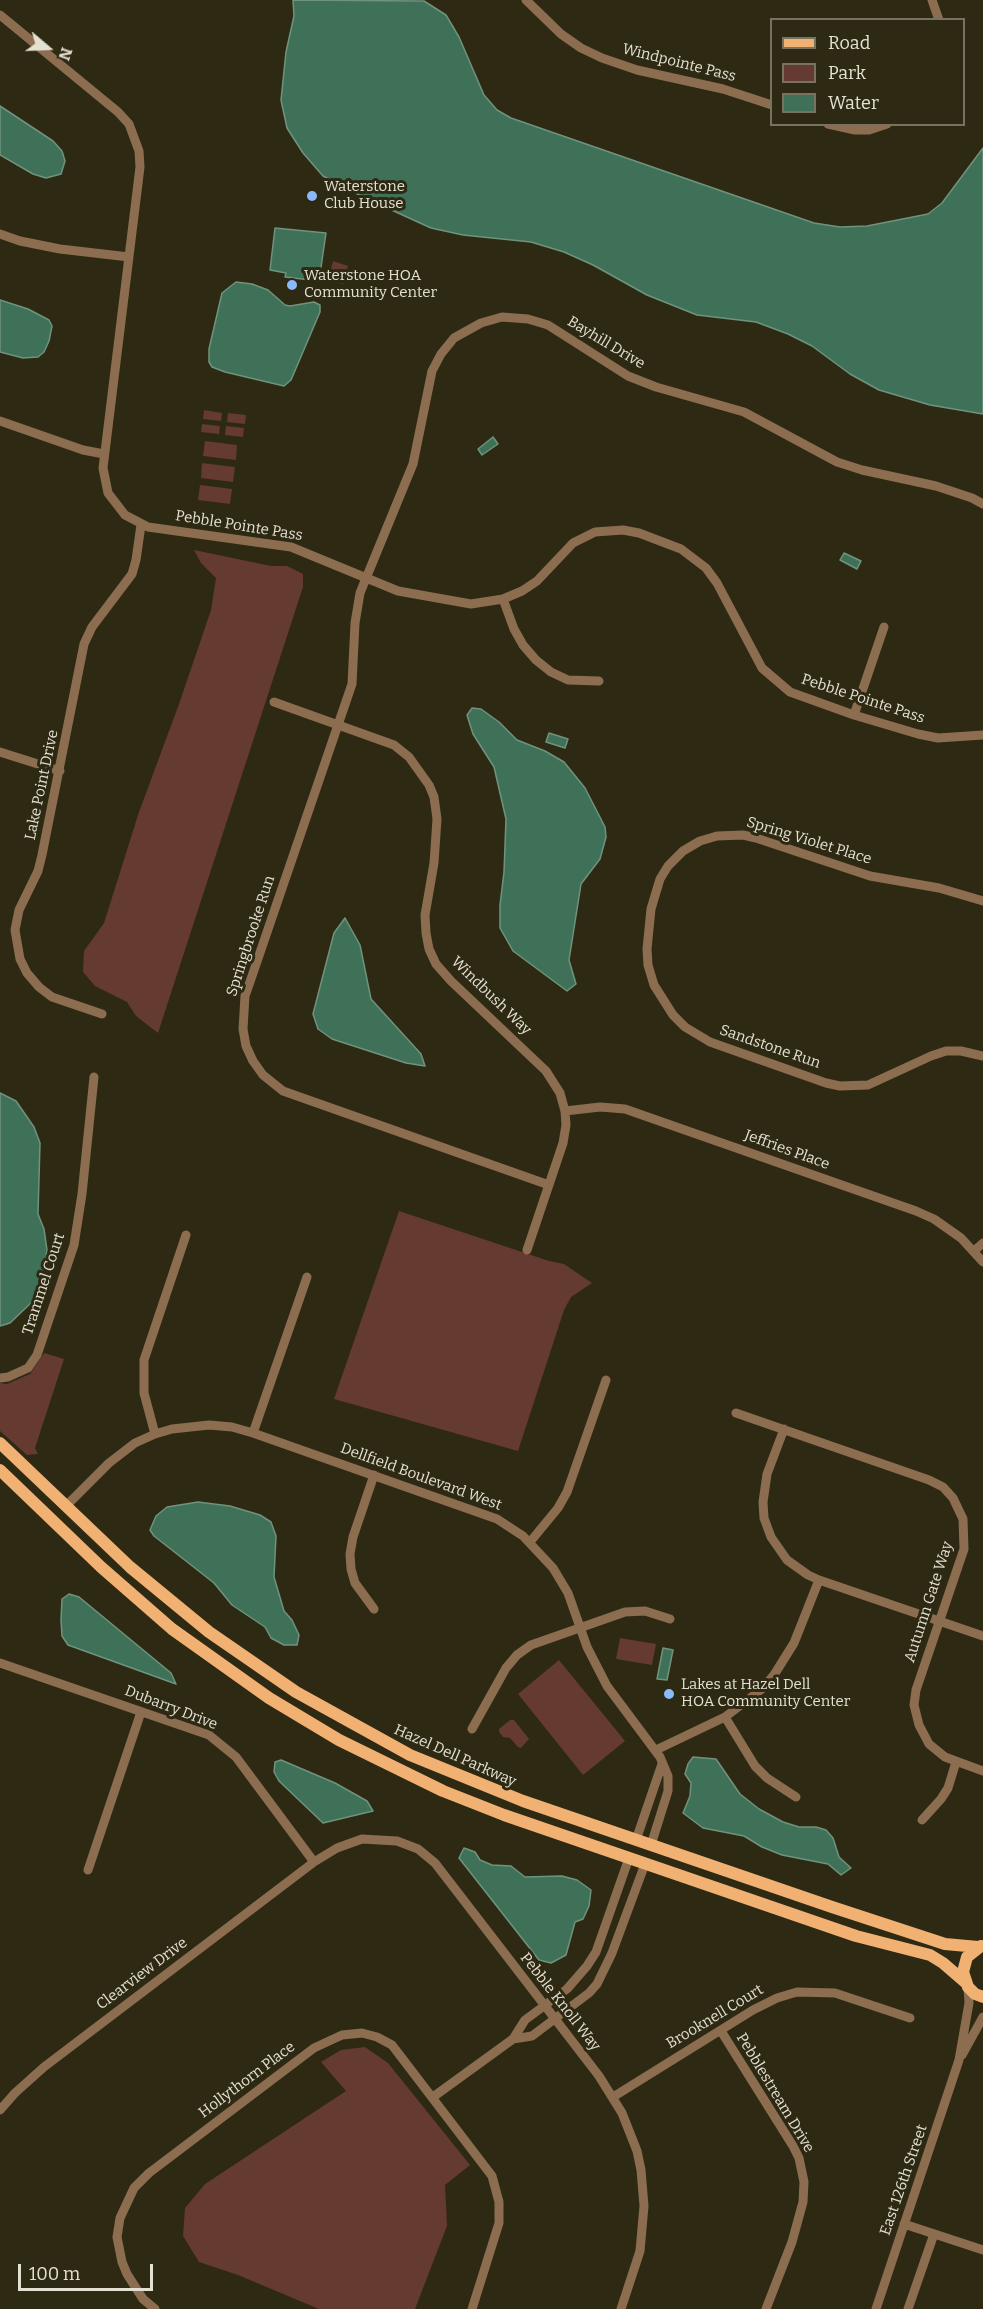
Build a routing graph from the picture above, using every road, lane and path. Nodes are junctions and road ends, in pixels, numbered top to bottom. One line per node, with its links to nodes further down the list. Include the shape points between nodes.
1 (526, 0): 5 (street, Windpointe Pass, via 572,41 613,63 723,89)
2 (932, 0): 4 (street)
3 (0, 15): 9 (street, Pebble Pointe Pass, via 129,124 140,158)
4 (938, 18)
5 (770, 105)
6 (837, 126): 7 (street, via 855,130)
7 (881, 126)
8 (0, 234): 9 (street, via 60,249)
9 (129, 257): 11 (street, Pebble Pointe Pass)
10 (0, 421): 11 (street)
11 (104, 454): 13 (street, Pebble Pointe Pass, via 103,475 108,493 121,512)
12 (983, 504): 14 (street, Bayhill Drive, via 936,486 837,462 744,412 628,376 548,326 528,319 502,317 454,338 432,371 413,464)
13 (141, 525): 14 (street, Pebble Pointe Pass, via 291,548); 23 (street, Lake Point Drive, via 132,574 92,627 84,644)
14 (367, 578): 15 (street, Pebble Pointe Pass, via 398,591 455,602); 20 (street, Springbrooke Run, via 357,608 354,675)
15 (503, 599): 17 (street, via 514,629 536,660 568,680); 19 (street, Pebble Pointe Pass, via 537,581 573,543 595,532 623,530 664,541 706,568 762,668 776,681 790,692)
16 (884, 627): 19 (street)
17 (599, 681)
18 (274, 702): 20 (street, Windbush Way)
19 (854, 715): 21 (street, Pebble Pointe Pass, via 938,738)
20 (339, 724): 29 (street, Windbush Way, via 394,745 409,757 429,785 437,819 425,915 429,949 436,964 452,981 546,1071 560,1093); 30 (street, Springbrooke Run, via 245,996 246,1046 263,1075 283,1091)
21 (983, 735)
22 (0, 752): 23 (street)
23 (60, 771): 26 (street, Lake Point Drive, via 40,864 16,922 17,951 31,980 45,993)
24 (653, 898): 25 (street, Spring Violet Place, via 668,866 683,851 717,836 743,835 870,876 939,888); 27 (street, Sandstone Run, via 647,949 654,985 673,1015 710,1042 826,1083 855,1087 880,1081 946,1052)
25 (983, 901)
26 (102, 1014)
27 (983, 1056)
28 (94, 1077): 37 (street, Trammel Court, via 74,1245 37,1355 27,1368)
29 (565, 1111): 30 (street, Windbush Way, via 563,1143); 34 (street, Jeffries Place, via 625,1109 916,1211 934,1219)
30 (549, 1185): 33 (street, Windbush Way)
31 (186, 1235): 42 (street, via 144,1360 144,1393)
32 (983, 1244): 34 (street)
33 (527, 1250)
34 (974, 1251): 35 (street, Jeffries Place)
35 (983, 1262)
36 (307, 1277): 41 (street)
37 (4, 1378)
38 (606, 1380): 47 (street, via 567,1492)
39 (736, 1413): 40 (street, Autumn Gate Way)
40 (784, 1429): 48 (street, via 765,1484 764,1518 782,1555); 51 (street, Autumn Gate Way, via 929,1479 953,1498 963,1519 965,1540)
41 (253, 1433): 42 (street, Dellfield Boulevard West, via 209,1425); 45 (street, Dellfield Boulevard West)
42 (155, 1434): 46 (street, Dellfield Boulevard West, via 118,1455)
43 (0, 1443): 46 (main road, Hazel Dell Parkway)
44 (0, 1470): 66 (main road, via 143,1605 283,1707 348,1745 443,1791)
45 (374, 1475): 47 (street, Dellfield Boulevard West, via 484,1513); 49 (street, via 350,1554 355,1583)
46 (66, 1506): 64 (main road, Hazel Dell Parkway, via 183,1612 305,1697 410,1755 492,1790)
47 (530, 1542): 52 (street, Dellfield Boulevard West, via 563,1584)
48 (819, 1580): 51 (street); 56 (street, via 794,1643 774,1675)
49 (374, 1609)
50 (670, 1619): 52 (street, via 634,1611)
51 (940, 1621): 53 (street); 59 (street, Autumn Gate Way, via 914,1705 929,1744)
52 (580, 1626): 57 (street, via 540,1641 517,1655); 58 (street, Dellfield Boulevard West, via 607,1686)
53 (983, 1636)
54 (0, 1663): 55 (street, Dubarry Drive)
55 (141, 1712): 68 (street, Dubarry Drive, via 224,1745); 69 (street)
56 (725, 1717): 58 (street); 62 (street, via 755,1766)
57 (472, 1728)
58 (656, 1750): 60 (street, Dellfield Boulevard West)
59 (956, 1762): 61 (street, Autumn Gate Way); 63 (street, via 948,1788)
60 (662, 1764): 64 (street); 65 (street, Dellfield Boulevard West, via 668,1776 668,1791)
61 (983, 1771)
62 (796, 1797)
63 (922, 1820)
64 (636, 1840): 65 (main road, Hazel Dell Parkway)
65 (651, 1845): 70 (main road, Hazel Dell Parkway, via 938,1942 958,1947)
66 (628, 1858): 67 (main road); 73 (street, via 596,1952 567,1989)
67 (645, 1864): 71 (main road, via 856,1936 925,1953 944,1963); 76 (street, via 597,1984)
68 (311, 1865): 73 (street, Pebble Knoll Way, via 337,1848 362,1839 388,1839 418,1849 435,1863); 82 (street, Clearview Drive, via 44,2067)
69 (88, 1870)
70 (981, 1946): 71 (main road, via 965,1962)
71 (967, 1985): 72 (main road); 79 (street, East 126th Street, via 969,2003)
72 (983, 1997)
73 (543, 2005): 76 (street, Pebble Knoll Way); 78 (street, via 525,2020)
74 (983, 2017): 79 (street, East 126th Street)
75 (910, 2018): 77 (street, Brooknell Court, via 835,1993 807,1991 777,1998)
76 (554, 2020): 78 (street, via 532,2036); 81 (street, Pebble Knoll Way)
77 (721, 2031): 81 (street, Brooknell Court); 89 (street, Pebblestream Drive, via 793,2146 804,2182 792,2242)
78 (513, 2039): 80 (street)
79 (959, 2060): 83 (street, East 126th Street)
80 (433, 2097): 86 (street, Hollythorn Place, via 392,2045 362,2033 342,2036 314,2048 150,2173 134,2188 120,2218 117,2237 127,2274 143,2299); 87 (street, Hollythorn Place, via 486,2166 498,2193 500,2223)
81 (613, 2097): 88 (street, Pebble Knoll Way, via 637,2151 644,2206 639,2251)
82 (0, 2110)
83 (904, 2224): 84 (street); 90 (street, East 126th Street)
84 (934, 2234): 85 (street); 91 (street)
85 (983, 2250)
86 (155, 2309)
87 (472, 2309)
88 (621, 2309)
89 (766, 2309)
90 (876, 2309)
91 (908, 2309)

